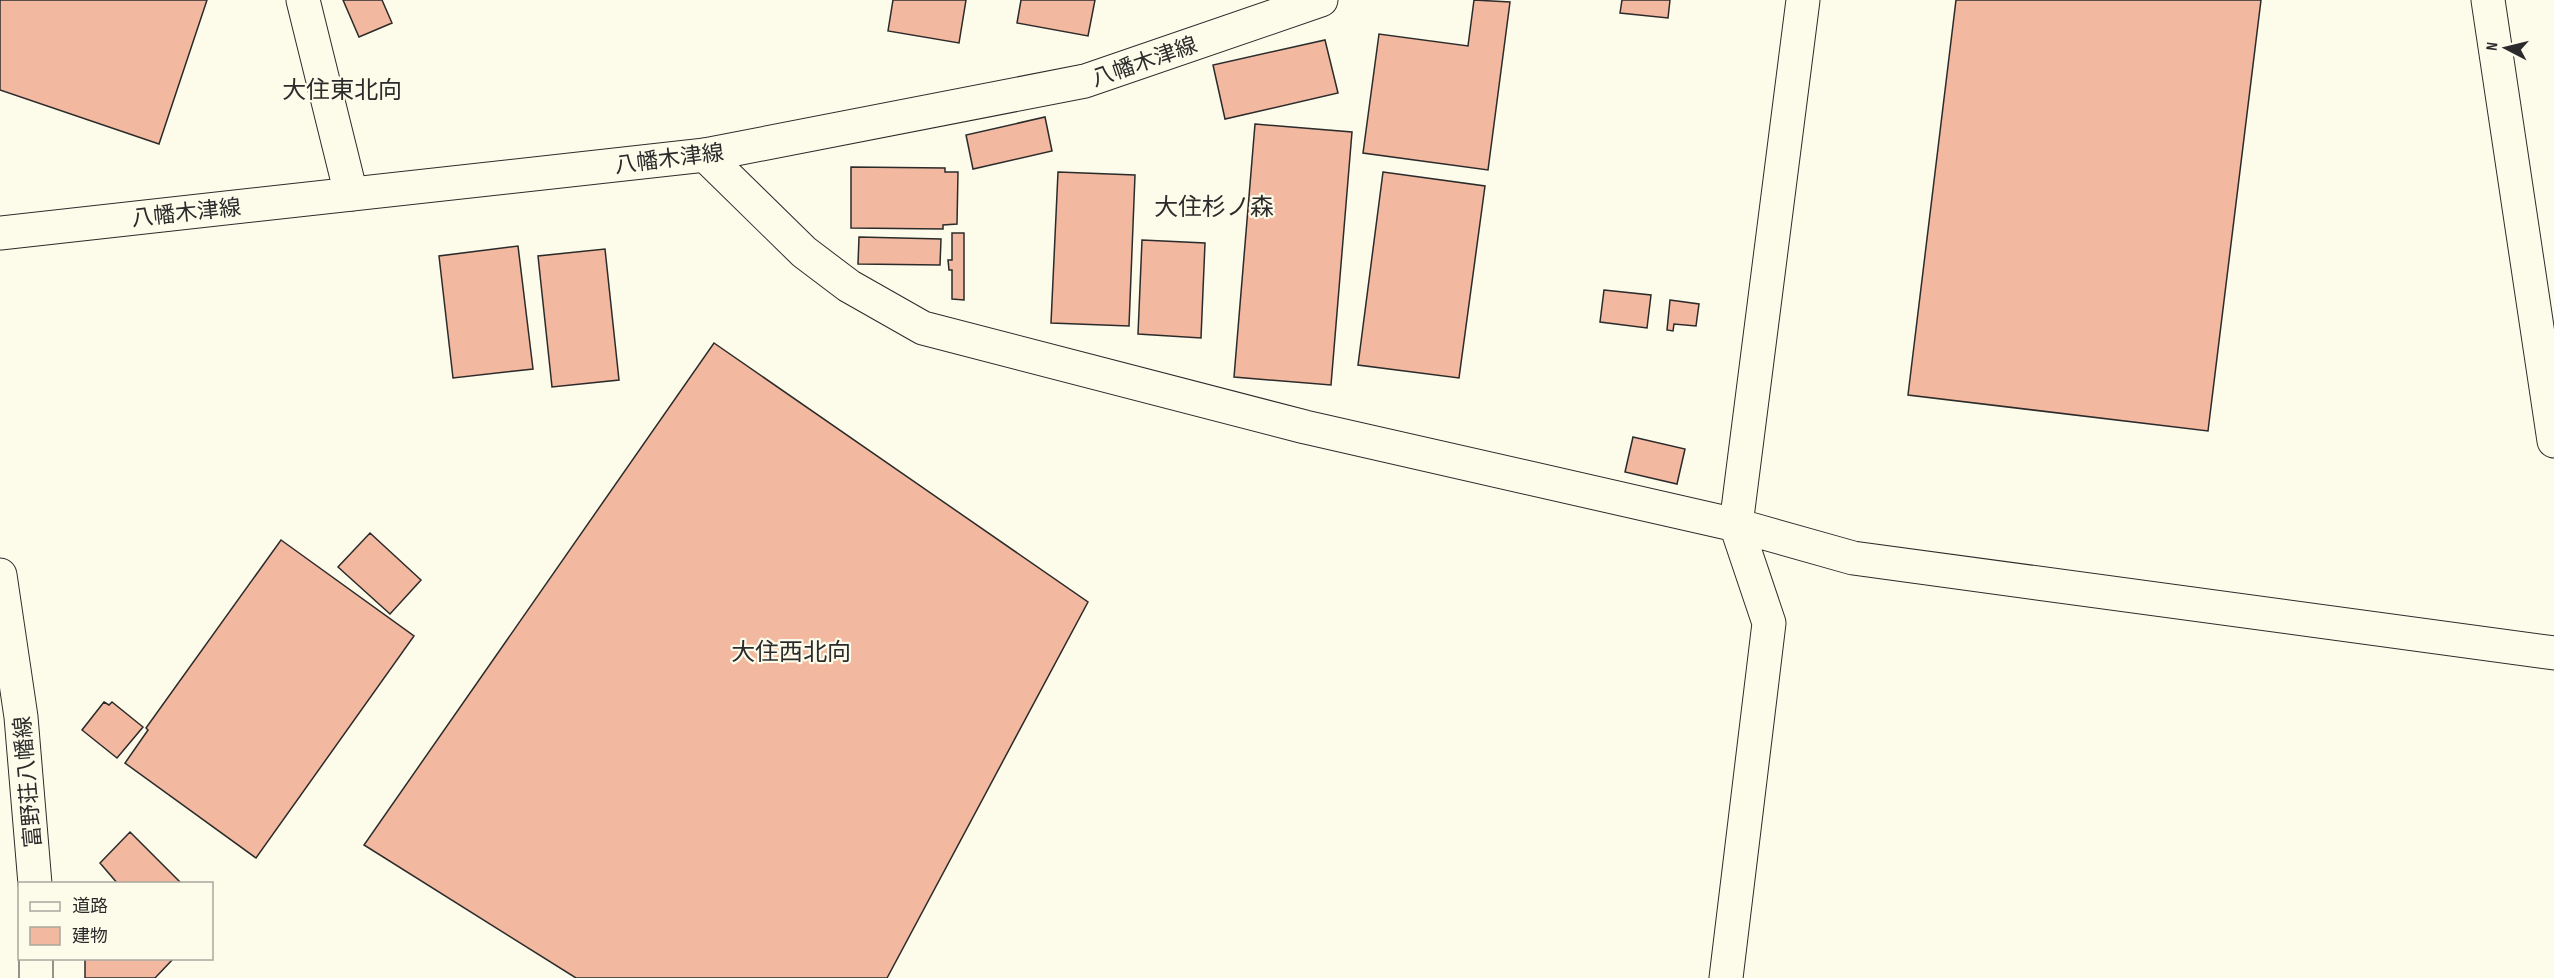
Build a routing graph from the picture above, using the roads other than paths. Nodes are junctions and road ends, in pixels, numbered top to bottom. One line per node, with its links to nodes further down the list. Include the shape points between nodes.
1 (303, 0): 6 (street)
2 (1321, 0): 5 (street, 八幡木津線, via 1085,81)
3 (1803, 0): 9 (street)
4 (2488, 0): 8 (street)
5 (705, 155): 6 (street, 八幡木津線); 9 (street, via 804,252 849,286 923,328 1305,428)
6 (351, 194): 7 (street, 八幡木津線)
7 (0, 233)
8 (2554, 441)
9 (1736, 525): 11 (street, via 1852,558); 15 (street, via 1768,623)
10 (0, 574): 12 (street, 富野荘八幡線, via 21,717)
11 (2554, 653)
12 (35, 882)
13 (36, 960): 14 (street)
14 (36, 978)
15 (1726, 978)

